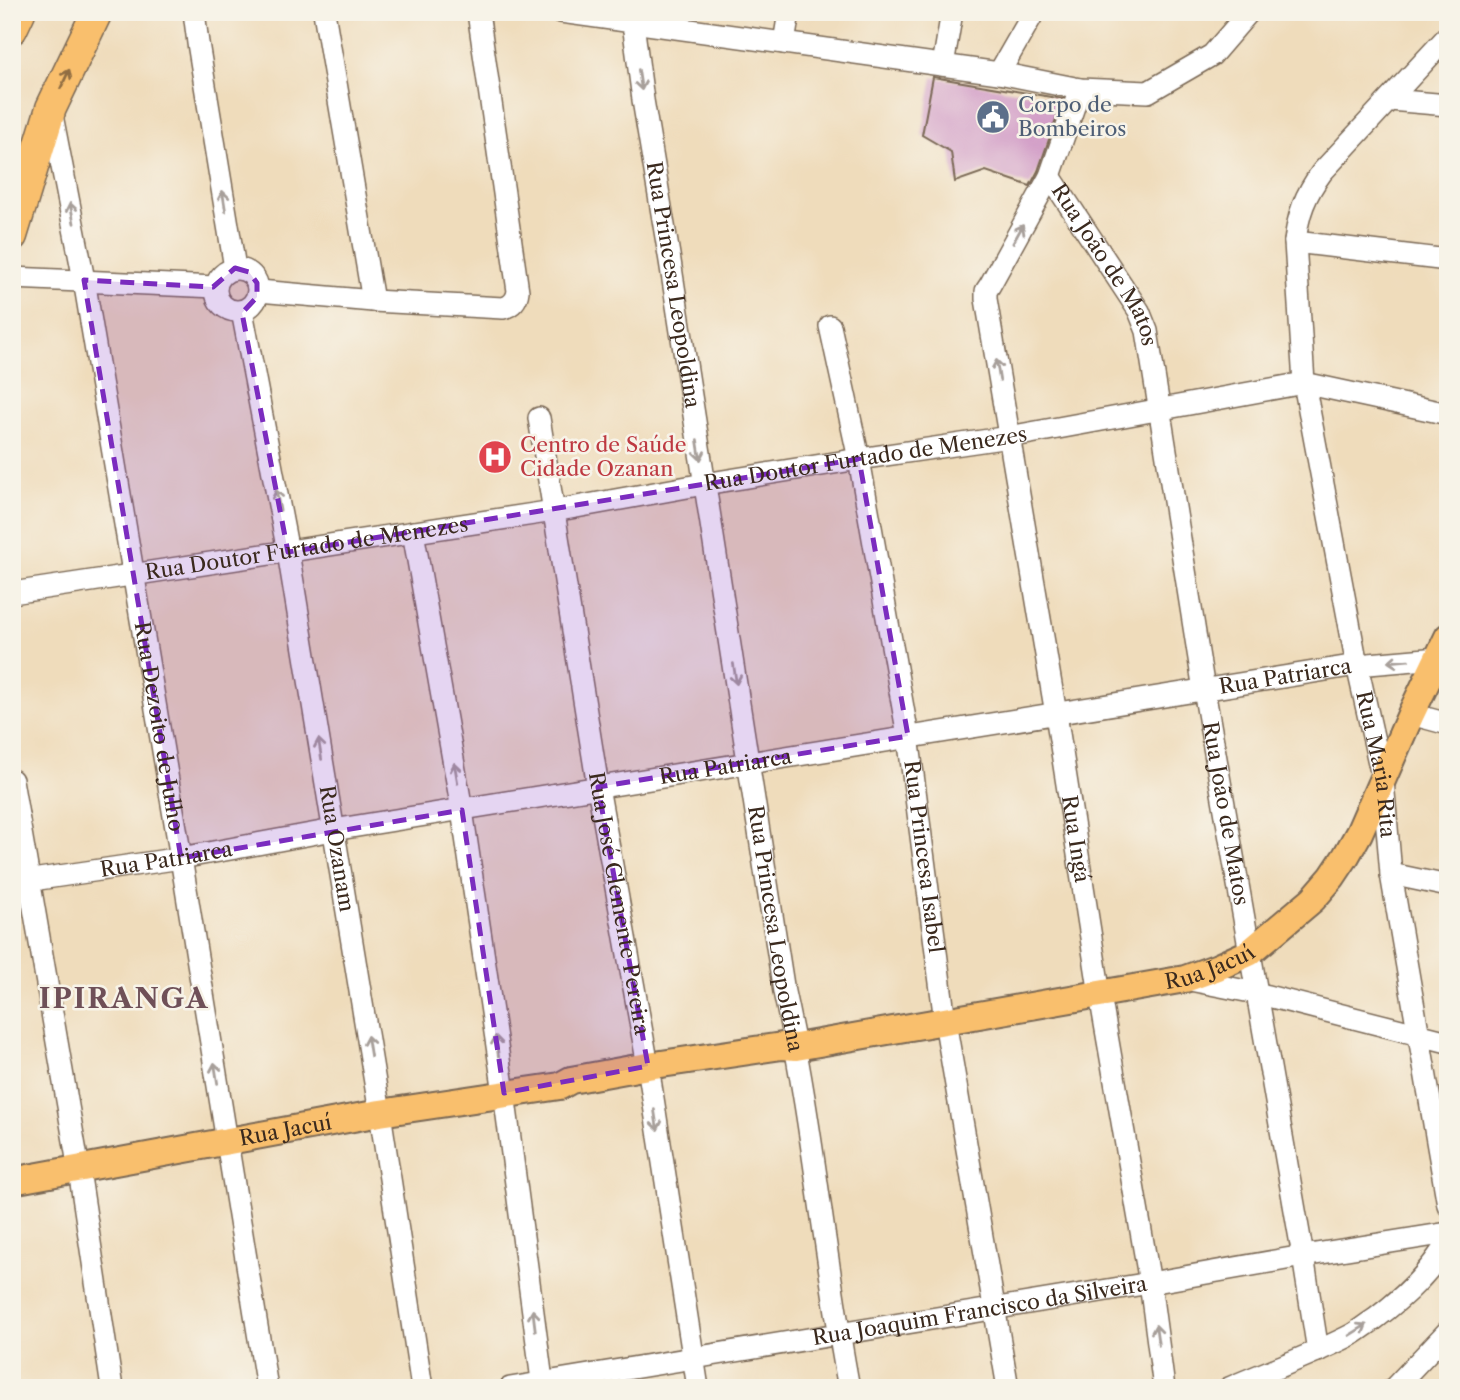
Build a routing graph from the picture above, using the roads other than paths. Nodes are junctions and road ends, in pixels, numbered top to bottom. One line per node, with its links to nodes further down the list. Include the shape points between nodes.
1 (97, 12): 18 (highway, one-way to 1)
2 (194, 12): 23 (street, one-way to 2)
3 (324, 12): 28 (street)
4 (478, 12): 28 (street, via 517,297 503,308)
5 (561, 12): 10 (street)
6 (789, 12): 12 (street)
7 (952, 12): 13 (street)
8 (1034, 12): 14 (street)
9 (1249, 12): 15 (street, via 1212,55 1148,92)
10 (634, 18): 12 (street); 37 (street, Rua Princesa Leopoldina, one-way to 37)
11 (1448, 36): 16 (street, Rua Maria Rita)
12 (784, 43): 13 (street)
13 (943, 65): 14 (street)
14 (999, 73): 15 (street)
15 (1080, 89): 19 (street)
16 (1390, 100): 17 (street); 21 (street, Rua Maria Rita, via 1311,185)
17 (1448, 105)
18 (51, 108): 20 (highway); 25 (street, Rua Dezoito de Julho, one-way to 18)
19 (1050, 176): 32 (street, Rua João de Matos, via 1139,311 1147,331); 35 (street, Rua Ingá, one-way to 19, via 986,291)
20 (12, 236)
21 (1295, 242): 22 (street); 31 (street, Rua Maria Rita)
22 (1448, 260)
23 (235, 268): 26 (street, via 222,275); 27 (street, via 254,277)
24 (12, 278): 25 (street)
25 (84, 280): 26 (street); 41 (street, Rua Dezoito de Julho)
26 (216, 288): 29 (street, via 223,306)
27 (258, 291): 28 (street); 29 (street, via 254,303)
28 (373, 301)
29 (242, 310): 40 (street, Rua Ozanam, one-way to 29)
30 (830, 326): 36 (street, Rua Princesa Isabel)
31 (1304, 383): 32 (street, Rua Doutor Furtado de Menezes); 33 (street); 44 (street, Rua Maria Rita)
32 (1160, 409): 35 (street, Rua Doutor Furtado de Menezes); 45 (street, Rua João de Matos)
33 (1448, 414)
34 (540, 418): 38 (street, Rua José Clemente Pereira)
35 (1009, 437): 36 (street, Rua Doutor Furtado de Menezes); 46 (street, Rua Ingá)
36 (859, 458): 37 (street, Rua Doutor Furtado de Menezes); 49 (street, Rua Princesa Isabel)
37 (704, 484): 38 (street, Rua Doutor Furtado de Menezes); 50 (street, Rua Princesa Leopoldina, one-way to 50)
38 (554, 511): 39 (street, Rua Doutor Furtado de Menezes); 53 (street, Rua José Clemente Pereira)
39 (413, 532): 40 (street, Rua Doutor Furtado de Menezes); 54 (street, one-way to 39)
40 (288, 552): 41 (street, Rua Doutor Furtado de Menezes); 55 (street, Rua Ozanam, one-way to 40)
41 (134, 576): 42 (street, Rua Doutor Furtado de Menezes); 56 (street, Rua Dezoito de Julho)
42 (12, 593)
43 (1443, 647): 44 (street, Rua Patriarca, one-way to 44); 47 (main road, Rua Jacuí)
44 (1357, 665): 45 (street, Rua Patriarca); 52 (street, Rua Maria Rita)
45 (1204, 690): 46 (street, Rua Patriarca); 60 (street, Rua João de Matos)
46 (1056, 714): 49 (street, Rua Patriarca); 63 (street, Rua Ingá)
47 (1411, 714): 48 (street); 52 (main road, Rua Jacuí)
48 (1448, 724)
49 (908, 736): 50 (street, Rua Patriarca); 64 (street, Rua Princesa Isabel)
50 (749, 763): 53 (street, Rua Patriarca); 67 (street, Rua Princesa Leopoldina)
51 (12, 780): 58 (street)
52 (1382, 781): 57 (street, Rua Maria Rita); 60 (main road, Rua Jacuí, via 1359,833 1332,877)
53 (598, 787): 54 (street, Rua Patriarca); 68 (street, Rua José Clemente Pereira)
54 (462, 810): 55 (street, Rua Patriarca); 69 (street, one-way to 54)
55 (333, 830): 56 (street, Rua Patriarca); 70 (street, Rua Ozanam, one-way to 55)
56 (181, 858): 58 (street, Rua Patriarca); 71 (street, Rua Dezoito de Julho, one-way to 56)
57 (1391, 874): 59 (street); 65 (street, Rua Maria Rita)
58 (21, 882): 72 (street)
59 (1448, 886)
60 (1249, 953): 61 (main road, Rua Jacuí); 62 (street, Rua João de Matos)
61 (1185, 979): 62 (street); 63 (main road, Rua Jacuí)
62 (1256, 993): 65 (street); 77 (street, Rua João de Matos)
63 (1100, 995): 64 (main road, Rua Jacuí); 78 (street, Rua Ingá)
64 (946, 1021): 67 (main road, Rua Jacuí); 79 (street, Rua Princesa Isabel)
65 (1420, 1035): 66 (street); 74 (street, Rua Maria Rita)
66 (1448, 1042)
67 (796, 1047): 68 (main road, Rua Jacuí, via 782,1054); 81 (street, Rua Princesa Leopoldina)
68 (649, 1073): 69 (main road, Rua Jacuí, via 572,1091 560,1086); 83 (street, Rua José Clemente Pereira, one-way to 83)
69 (504, 1094): 70 (main road, Rua Jacuí); 85 (street, one-way to 69)
70 (380, 1113): 71 (main road, Rua Jacuí); 88 (street, Rua Ozanam)
71 (227, 1141): 72 (main road, Rua Jacuí); 87 (street, Rua Dezoito de Julho)
72 (79, 1170): 73 (main road, Rua Jacuí); 86 (street)
73 (12, 1181)
74 (1448, 1205)
75 (1448, 1233): 77 (street, Rua Joaquim Francisco da Silveira)
76 (1448, 1241): 82 (street, one-way to 76, via 1355,1333 1388,1309 1415,1285)
77 (1303, 1256): 78 (street, Rua Joaquim Francisco da Silveira); 82 (street, Rua João de Matos)
78 (1150, 1283): 79 (street, Rua Joaquim Francisco da Silveira); 93 (street, Rua Ingá, one-way to 78)
79 (994, 1308): 81 (street, Rua Joaquim Francisco da Silveira); 92 (street, Rua Princesa Isabel)
80 (1448, 1331): 84 (street)
81 (839, 1334): 83 (street, Rua Joaquim Francisco da Silveira); 91 (street, Rua Princesa Leopoldina)
82 (1318, 1351): 94 (street)
83 (693, 1358): 85 (street, Rua Joaquim Francisco da Silveira); 90 (street, Rua José Clemente Pereira)
84 (1402, 1384)
85 (543, 1385): 89 (street, Rua Joaquim Francisco da Silveira)
86 (112, 1388)
87 (267, 1388)
88 (422, 1388)
89 (510, 1388)
90 (698, 1388)
91 (849, 1388)
92 (1008, 1388)
93 (1164, 1388)
94 (1229, 1388)

